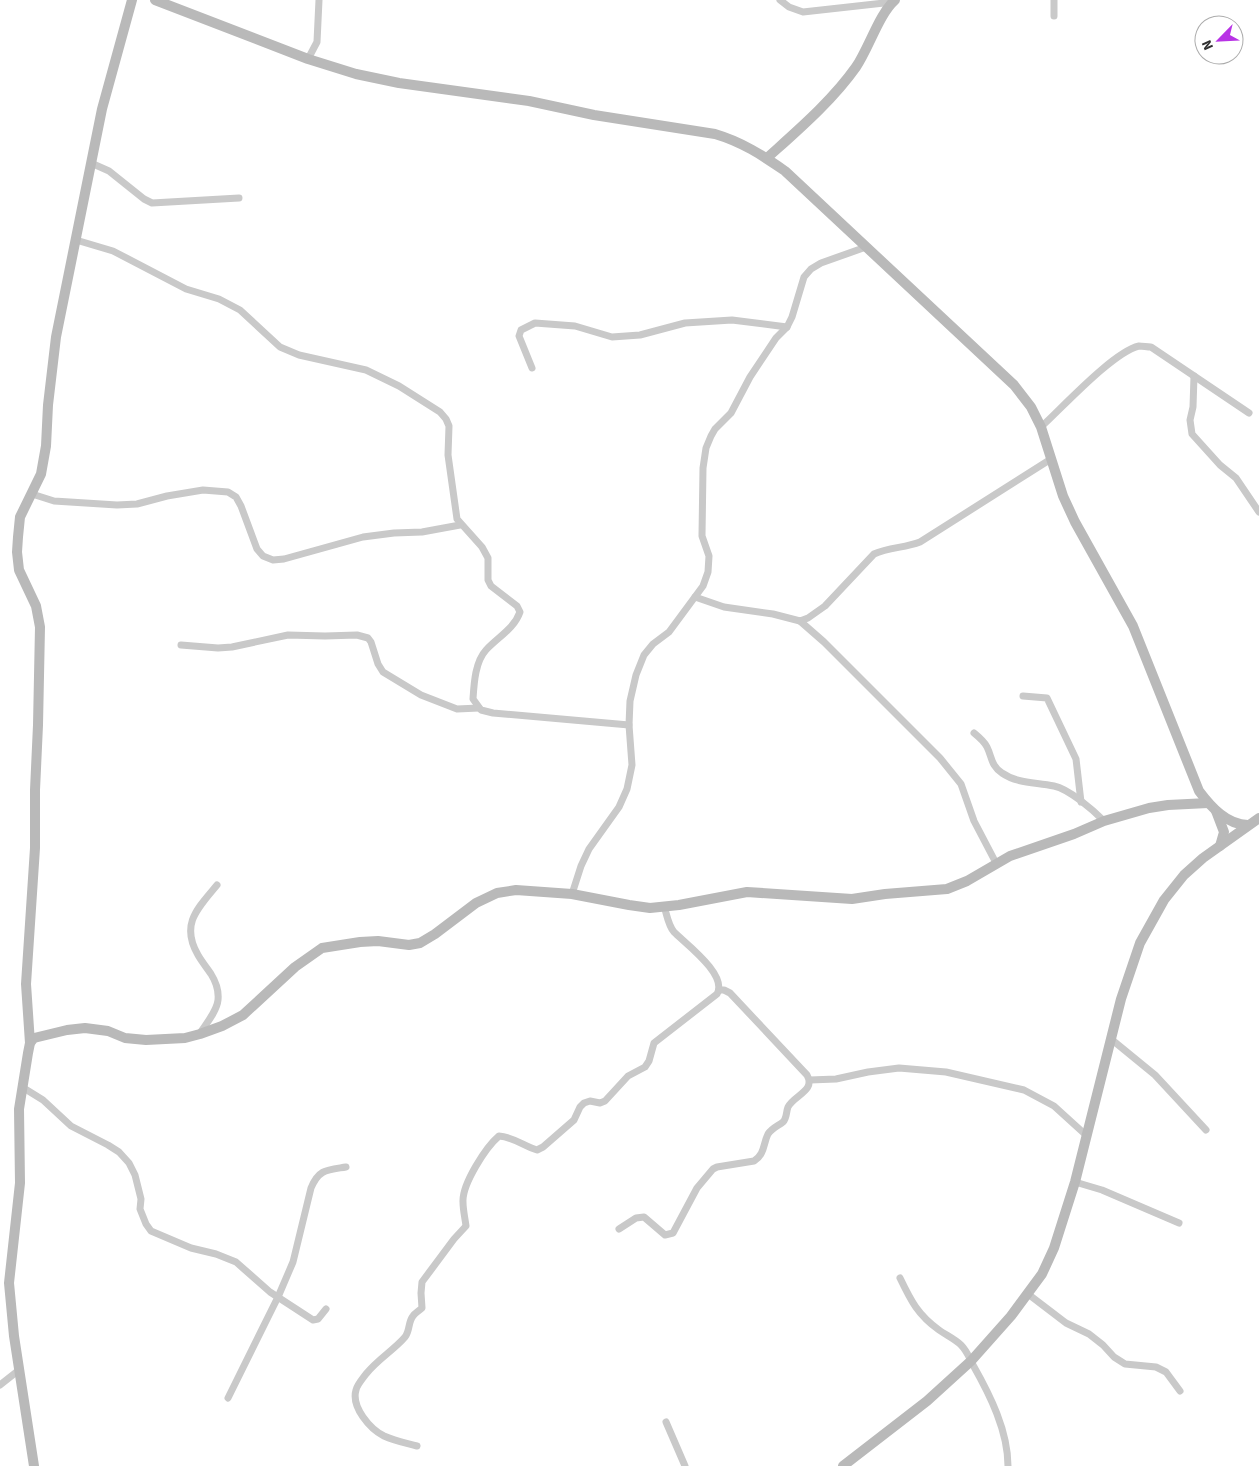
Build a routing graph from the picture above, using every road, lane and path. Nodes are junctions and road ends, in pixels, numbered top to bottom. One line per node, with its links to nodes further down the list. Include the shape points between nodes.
1 (132, 0): 10 (street, via 102,108)
2 (155, 0): 8 (street)
3 (319, 0): 8 (street, via 317,42)
4 (780, 0): 6 (street, via 803,12)
5 (1054, 0): 7 (street)
6 (894, 1): 9 (street, via 856,67 817,112)
7 (1054, 16)
8 (308, 59): 9 (street, via 399,83 529,101 715,134 733,139)
9 (767, 158): 13 (street)
10 (91, 163): 11 (street, via 109,171 152,203); 12 (street)
11 (239, 198)
12 (76, 240): 20 (street, via 56,338 46,446 41,474); 22 (street, via 113,251 186,289 219,299 240,310 280,347 299,355 366,370 440,412 449,426 448,455 455,513)
13 (866, 247): 14 (street, via 811,269 804,277); 18 (street, via 1014,385 1031,407)
14 (787, 327): 15 (street, via 732,320 686,323 612,337 575,326 535,322 520,330 519,336); 23 (street, via 750,377 731,413 715,429 706,448 702,536 709,556 708,572)
15 (532, 368)
16 (1194, 376): 17 (street); 18 (street, via 1151,347 1141,346 1112,361); 21 (street, via 1192,434 1236,478)
17 (1249, 413)
18 (1041, 428): 19 (street)
19 (1051, 459): 24 (street, via 920,542 874,554 825,606); 31 (street, via 1075,522 1133,626 1195,782)
20 (32, 494): 22 (street, via 54,500 117,505 204,490 228,492 241,506 257,549 273,560 363,537); 43 (street, via 20,517 17,552 19,570 36,606 40,627 35,848 26,984)
21 (1259, 512)
22 (460, 525): 27 (street, via 482,547 488,558 491,586 520,612 510,628 485,650 478,666 473,699)
23 (695, 597): 24 (street, via 724,607); 28 (street, via 669,632 644,655 630,702)
24 (800, 620): 36 (street, via 940,758 961,784 974,821)
25 (181, 645): 27 (street, via 218,648 288,635 358,635 371,642 383,672 444,705)
26 (1023, 696): 30 (street, via 1048,698 1076,759)
27 (479, 708): 28 (street, via 494,713)
28 (629, 725): 38 (street, via 632,765 627,789 619,808 589,849)
29 (974, 733): 30 (street, via 988,748 992,764 1000,772 1012,779 1062,788)
30 (1081, 802): 33 (street)
31 (1212, 806): 33 (street, via 1168,805); 34 (street, via 1238,824); 35 (street, via 1224,832)
32 (1259, 818): 34 (street)
33 (1104, 821): 36 (street)
34 (1248, 825): 35 (street)
35 (1220, 846): 42 (street, via 1184,875 1153,918 1128,977)
36 (996, 863): 39 (street, via 947,889 852,898 747,892)
37 (217, 885): 41 (street, via 194,916 190,929 195,948 218,991 218,1002)
38 (572, 894): 39 (street, via 650,908); 41 (street, via 516,890 497,893 476,903 420,943 378,941 322,948 295,967 243,1015)
39 (664, 906): 40 (street, via 674,931 705,962 719,983)
40 (719, 990): 44 (street, via 730,993); 62 (street, via 654,1043 645,1067 628,1076 605,1101 584,1102 574,1120 543,1147 537,1150 507,1136 499,1136 492,1142 468,1181 462,1202 466,1226 422,1282 422,1308 413,1316 404,1338 382,1356 356,1390 355,1401 370,1425 382,1435)
41 (200, 1034): 43 (street, via 146,1040 85,1028 46,1034)
42 (1112, 1039): 46 (street, via 1155,1075); 47 (street)
43 (30, 1043): 45 (street)
44 (810, 1080): 47 (street, via 899,1068 946,1072 1024,1090 1054,1106); 51 (street, via 808,1089 791,1102 784,1121 769,1133 759,1158 713,1169 697,1188 673,1233 665,1235 644,1217)
45 (22, 1087): 54 (street, via 43,1100 71,1126 108,1145 124,1158 135,1175 140,1209 151,1232 236,1262); 57 (street, via 19,1109 20,1183 9,1283)
46 (1206, 1130)
47 (1087, 1136): 49 (street)
48 (346, 1167): 54 (street, via 322,1172 314,1180 294,1262)
49 (1075, 1182): 50 (street, via 1102,1190); 53 (street, via 1054,1248)
50 (1178, 1223)
51 (619, 1228)
52 (900, 1278): 56 (street, via 914,1307 928,1322 959,1343)
53 (1028, 1294): 56 (street); 59 (street, via 1088,1334 1125,1364 1156,1367 1166,1372)
54 (278, 1297): 55 (street, via 313,1320); 60 (street)
55 (326, 1309)
56 (971, 1360): 65 (street, via 928,1401); 66 (street, via 1002,1427)
57 (19, 1370): 58 (street); 63 (street)
58 (0, 1385)
59 (1180, 1391)
60 (228, 1398)
61 (666, 1422): 64 (street)
62 (417, 1446)
63 (34, 1466)
64 (686, 1466)
65 (844, 1466)
66 (1008, 1466)

